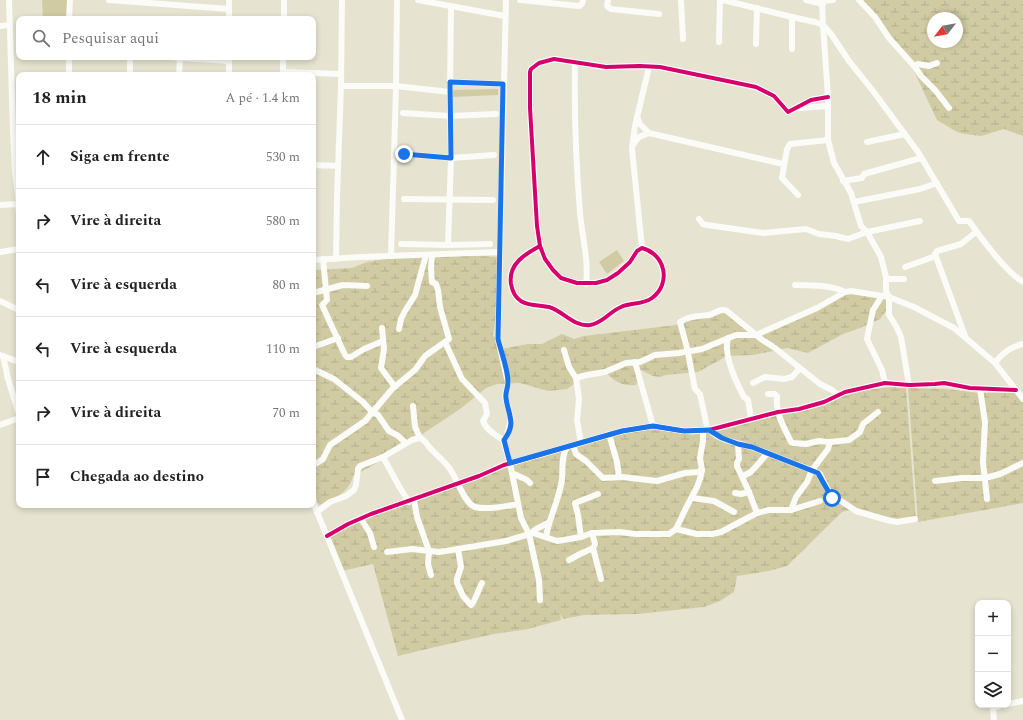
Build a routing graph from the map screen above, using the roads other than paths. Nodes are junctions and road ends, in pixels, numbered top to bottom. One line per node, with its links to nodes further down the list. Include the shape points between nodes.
1 (9, 0): 30 (street)
2 (70, 0): 25 (street)
3 (109, 0): 19 (street)
4 (229, 0): 23 (street)
5 (284, 0): 27 (street)
6 (342, 0): 52 (street)
7 (397, 0): 56 (street)
8 (418, 0): 21 (street)
9 (506, 0): 28 (street)
10 (520, 0): 11 (street)
11 (532, 0): 12 (street, via 579,6)
12 (583, 0)
13 (608, 0): 24 (street, via 607,6 610,9)
14 (681, 0): 33 (street)
15 (721, 0): 22 (street); 34 (street)
16 (806, 0): 20 (street)
17 (833, 0): 20 (street)
18 (859, 0): 44 (street)
19 (176, 2): 23 (street)
20 (822, 2): 31 (street)
21 (451, 7): 28 (street); 53 (street)
22 (757, 8): 29 (street); 35 (street)
23 (229, 9): 26 (street)
24 (659, 14)
25 (70, 16)
26 (229, 16)
27 (284, 16)
28 (505, 16): 54 (street)
29 (792, 17): 31 (street); 36 (street)
30 (9, 25): 32 (street); 66 (street)
31 (823, 25): 58 (street); 68 (street)
32 (0, 26)
33 (683, 39)
34 (719, 42)
35 (756, 44)
36 (792, 49)
37 (68, 60): 46 (street)
38 (130, 60): 47 (street)
39 (180, 60): 48 (street)
40 (229, 60): 49 (street)
41 (283, 60): 50 (street)
42 (575, 63): 45 (street, via 606,67); 95 (street, via 560,59 545,60 535,65 530,72 530,108); 110 (street, via 577,164)
43 (937, 63): 44 (street)
44 (914, 66): 60 (street)
45 (649, 67): 61 (street, via 660,67 756,87 774,96 786,111); 65 (street)
46 (69, 72)
47 (130, 72)
48 (179, 72)
49 (229, 72)
50 (283, 72)
51 (316, 74): 52 (street)
52 (340, 74): 55 (street)
53 (450, 82): 54 (street); 57 (street)
54 (503, 84): 99 (street)
55 (341, 86): 56 (street); 78 (street)
56 (396, 86): 57 (street); 101 (street)
57 (450, 92): 64 (street)
58 (828, 97): 59 (street); 61 (street, via 811,100)
59 (828, 106): 61 (street); 69 (street)
60 (950, 108)
61 (797, 109)
62 (403, 113): 64 (street)
63 (496, 114): 64 (street)
64 (450, 116): 74 (street)
65 (637, 116): 67 (street, via 640,124); 71 (street)
66 (16, 131)
67 (649, 133): 71 (street, via 639,137); 76 (street)
68 (905, 134): 70 (street); 75 (street)
69 (828, 140): 76 (street, via 790,144 786,148); 79 (street, via 834,163)
70 (867, 142)
71 (633, 144): 96 (street, via 632,160)
72 (404, 154): 74 (street)
73 (494, 155): 74 (street)
74 (451, 158): 83 (street)
75 (921, 158): 79 (street, via 864,174 862,178); 80 (street)
76 (783, 164): 81 (street, via 782,178)
77 (316, 165): 78 (street)
78 (338, 166): 104 (street)
79 (843, 180): 85 (street)
80 (936, 183): 85 (street, via 920,189); 91 (street, via 959,221 969,221)
81 (798, 195)
82 (404, 199): 83 (street)
83 (450, 200): 84 (street); 94 (street)
84 (494, 200)
85 (854, 202): 90 (street, via 861,226)
86 (0, 204): 87 (street)
87 (16, 204)
88 (699, 219): 90 (street, via 707,225 763,233 806,229 848,239)
89 (920, 221): 90 (street)
90 (867, 232): 107 (street, via 881,257)
91 (976, 232): 102 (street, via 961,244 937,252); 109 (street, via 1004,265)
92 (401, 244): 94 (street)
93 (490, 244): 94 (street)
94 (448, 245)
95 (540, 246): 96 (street, via 527,253 514,267 511,284 514,293 527,305 559,311 581,324 589,325 601,321 622,306 644,303 660,289 664,269 653,252); 110 (street, via 545,258 561,278)
96 (642, 248): 110 (street, via 618,273 607,280)
97 (16, 249): 98 (street)
98 (0, 252)
99 (500, 252): 100 (street); 160 (street, via 498,339 507,375 505,397 511,418)
100 (429, 255): 101 (street); 121 (street, via 415,296 405,311); 127 (street, via 432,282 438,290 440,307 450,339)
101 (392, 256): 104 (street)
102 (936, 256): 106 (street); 125 (street)
103 (323, 259): 104 (street); 105 (street); 113 (street)
104 (336, 259)
105 (316, 260)
106 (905, 267)
107 (886, 279): 108 (street); 117 (street)
108 (904, 279)
109 (1023, 282)
110 (586, 284)
111 (795, 285): 115 (street, via 816,285)
112 (367, 286): 113 (street, via 343,285)
113 (325, 289): 114 (street); 123 (street, via 327,300 322,305)
114 (316, 291)
115 (844, 292): 116 (street); 122 (street, via 817,308)
116 (882, 296): 117 (street); 140 (street, via 872,310 867,338 882,370)
117 (889, 297): 125 (street, via 954,328); 141 (street, via 889,315 901,337)
118 (0, 301): 119 (street)
119 (16, 309)
120 (382, 328): 126 (street)
121 (399, 329)
122 (756, 335): 124 (street, via 736,335); 131 (street, via 726,310 691,317 680,322); 136 (street)
123 (338, 338): 126 (street, via 342,351 349,358); 129 (street)
124 (728, 338): 131 (street); 153 (street, via 726,344 731,369 748,400)
125 (965, 338): 135 (street)
126 (383, 341): 142 (street, via 381,368)
127 (445, 342): 142 (street, via 425,356 415,370); 160 (street, via 462,378 485,403 487,414 483,421 484,425)
128 (1023, 344): 135 (street, via 1000,356)
129 (316, 346)
130 (564, 350): 138 (street, via 569,367)
131 (688, 352): 134 (street, via 655,355); 157 (street, via 695,389 700,394)
132 (2, 356): 133 (street); 148 (street)
133 (16, 361)
134 (635, 362): 138 (street); 156 (street)
135 (995, 363): 144 (street)
136 (800, 368): 139 (street, via 792,377 766,377); 146 (street)
137 (316, 370): 150 (street, via 334,379)
138 (576, 378): 163 (street, via 579,399 577,420)
139 (753, 383)
140 (885, 383): 141 (street); 146 (street)
141 (909, 385): 143 (street, via 944,383)
142 (395, 387): 150 (street)
143 (980, 389): 144 (street); 176 (street, via 985,422)
144 (1016, 390): 147 (street)
145 (768, 394): 151 (street, via 776,394)
146 (838, 395): 151 (street, via 824,402)
147 (1023, 399)
148 (16, 404)
149 (413, 406): 159 (street, via 415,427)
150 (372, 412): 162 (street, via 378,415 389,431); 168 (street, via 358,427 330,445 321,461)
151 (778, 412): 153 (street); 161 (street, via 792,443)
152 (878, 412): 161 (street, via 863,424 860,432 854,437 845,441)
153 (751, 418): 157 (street)
154 (16, 419): 155 (street)
155 (0, 425)
156 (653, 426): 157 (street, via 684,431); 158 (street)
157 (706, 430): 164 (street); 171 (street, via 700,458)
158 (609, 434): 163 (street); 175 (street)
159 (420, 438): 162 (street); 179 (street, via 449,467)
160 (504, 440): 169 (street)
161 (830, 442): 172 (street, via 828,450)
162 (406, 443): 167 (street)
163 (581, 443): 165 (street)
164 (738, 444): 166 (street); 174 (street, via 737,466)
165 (570, 446): 169 (street); 175 (street, via 603,478); 195 (street, via 564,453 560,489)
166 (768, 454): 172 (street); 174 (street, via 751,472)
167 (383, 458): 185 (street, via 400,488); 190 (street, via 360,466 354,490)
168 (316, 463)
169 (510, 463): 173 (street); 179 (street)
170 (1023, 463): 176 (street)
171 (702, 470): 175 (street, via 657,481); 183 (street)
172 (812, 470): 189 (street); 194 (street, via 820,474 832,498 856,511 897,522)
173 (512, 473): 178 (street); 187 (street)
174 (742, 476): 180 (street)
175 (619, 477)
176 (985, 478): 177 (street); 184 (street)
177 (935, 481)
178 (530, 483)
179 (458, 484): 185 (street); 187 (street, via 475,507)
180 (749, 492): 181 (street); 192 (street)
181 (735, 493)
182 (598, 494): 201 (street, via 575,503)
183 (692, 498): 191 (street, via 714,501); 196 (street)
184 (987, 499)
185 (412, 501): 193 (street); 205 (street)
186 (820, 501): 189 (street)
187 (518, 504): 198 (street, via 521,518)
188 (315, 508): 190 (street)
189 (791, 510): 192 (street)
190 (317, 512): 199 (street)
191 (734, 512)
192 (757, 513): 196 (street, via 712,534 697,534)
193 (360, 519): 199 (street); 202 (street, via 370,533)
194 (915, 519)
195 (548, 523): 198 (street); 200 (street)
196 (676, 529): 197 (street, via 669,534)
197 (592, 533): 201 (street); 203 (street)
198 (530, 534): 200 (street); 204 (street); 211 (street, via 539,580)
199 (327, 536): 215 (street)
200 (546, 537): 201 (street, via 557,541)
201 (581, 537)
202 (374, 547)
203 (594, 548): 207 (street); 209 (street)
204 (458, 549): 205 (street); 210 (street, via 461,567 456,579 463,596 471,605)
205 (429, 551): 206 (street, via 412,549); 208 (street, via 428,564)
206 (387, 552)
207 (569, 560)
208 (431, 575)
209 (602, 579)
210 (482, 584)
211 (540, 600)
212 (1023, 701): 213 (street)
213 (1011, 703)
214 (992, 708): 216 (street)
215 (402, 720)
216 (994, 720)

